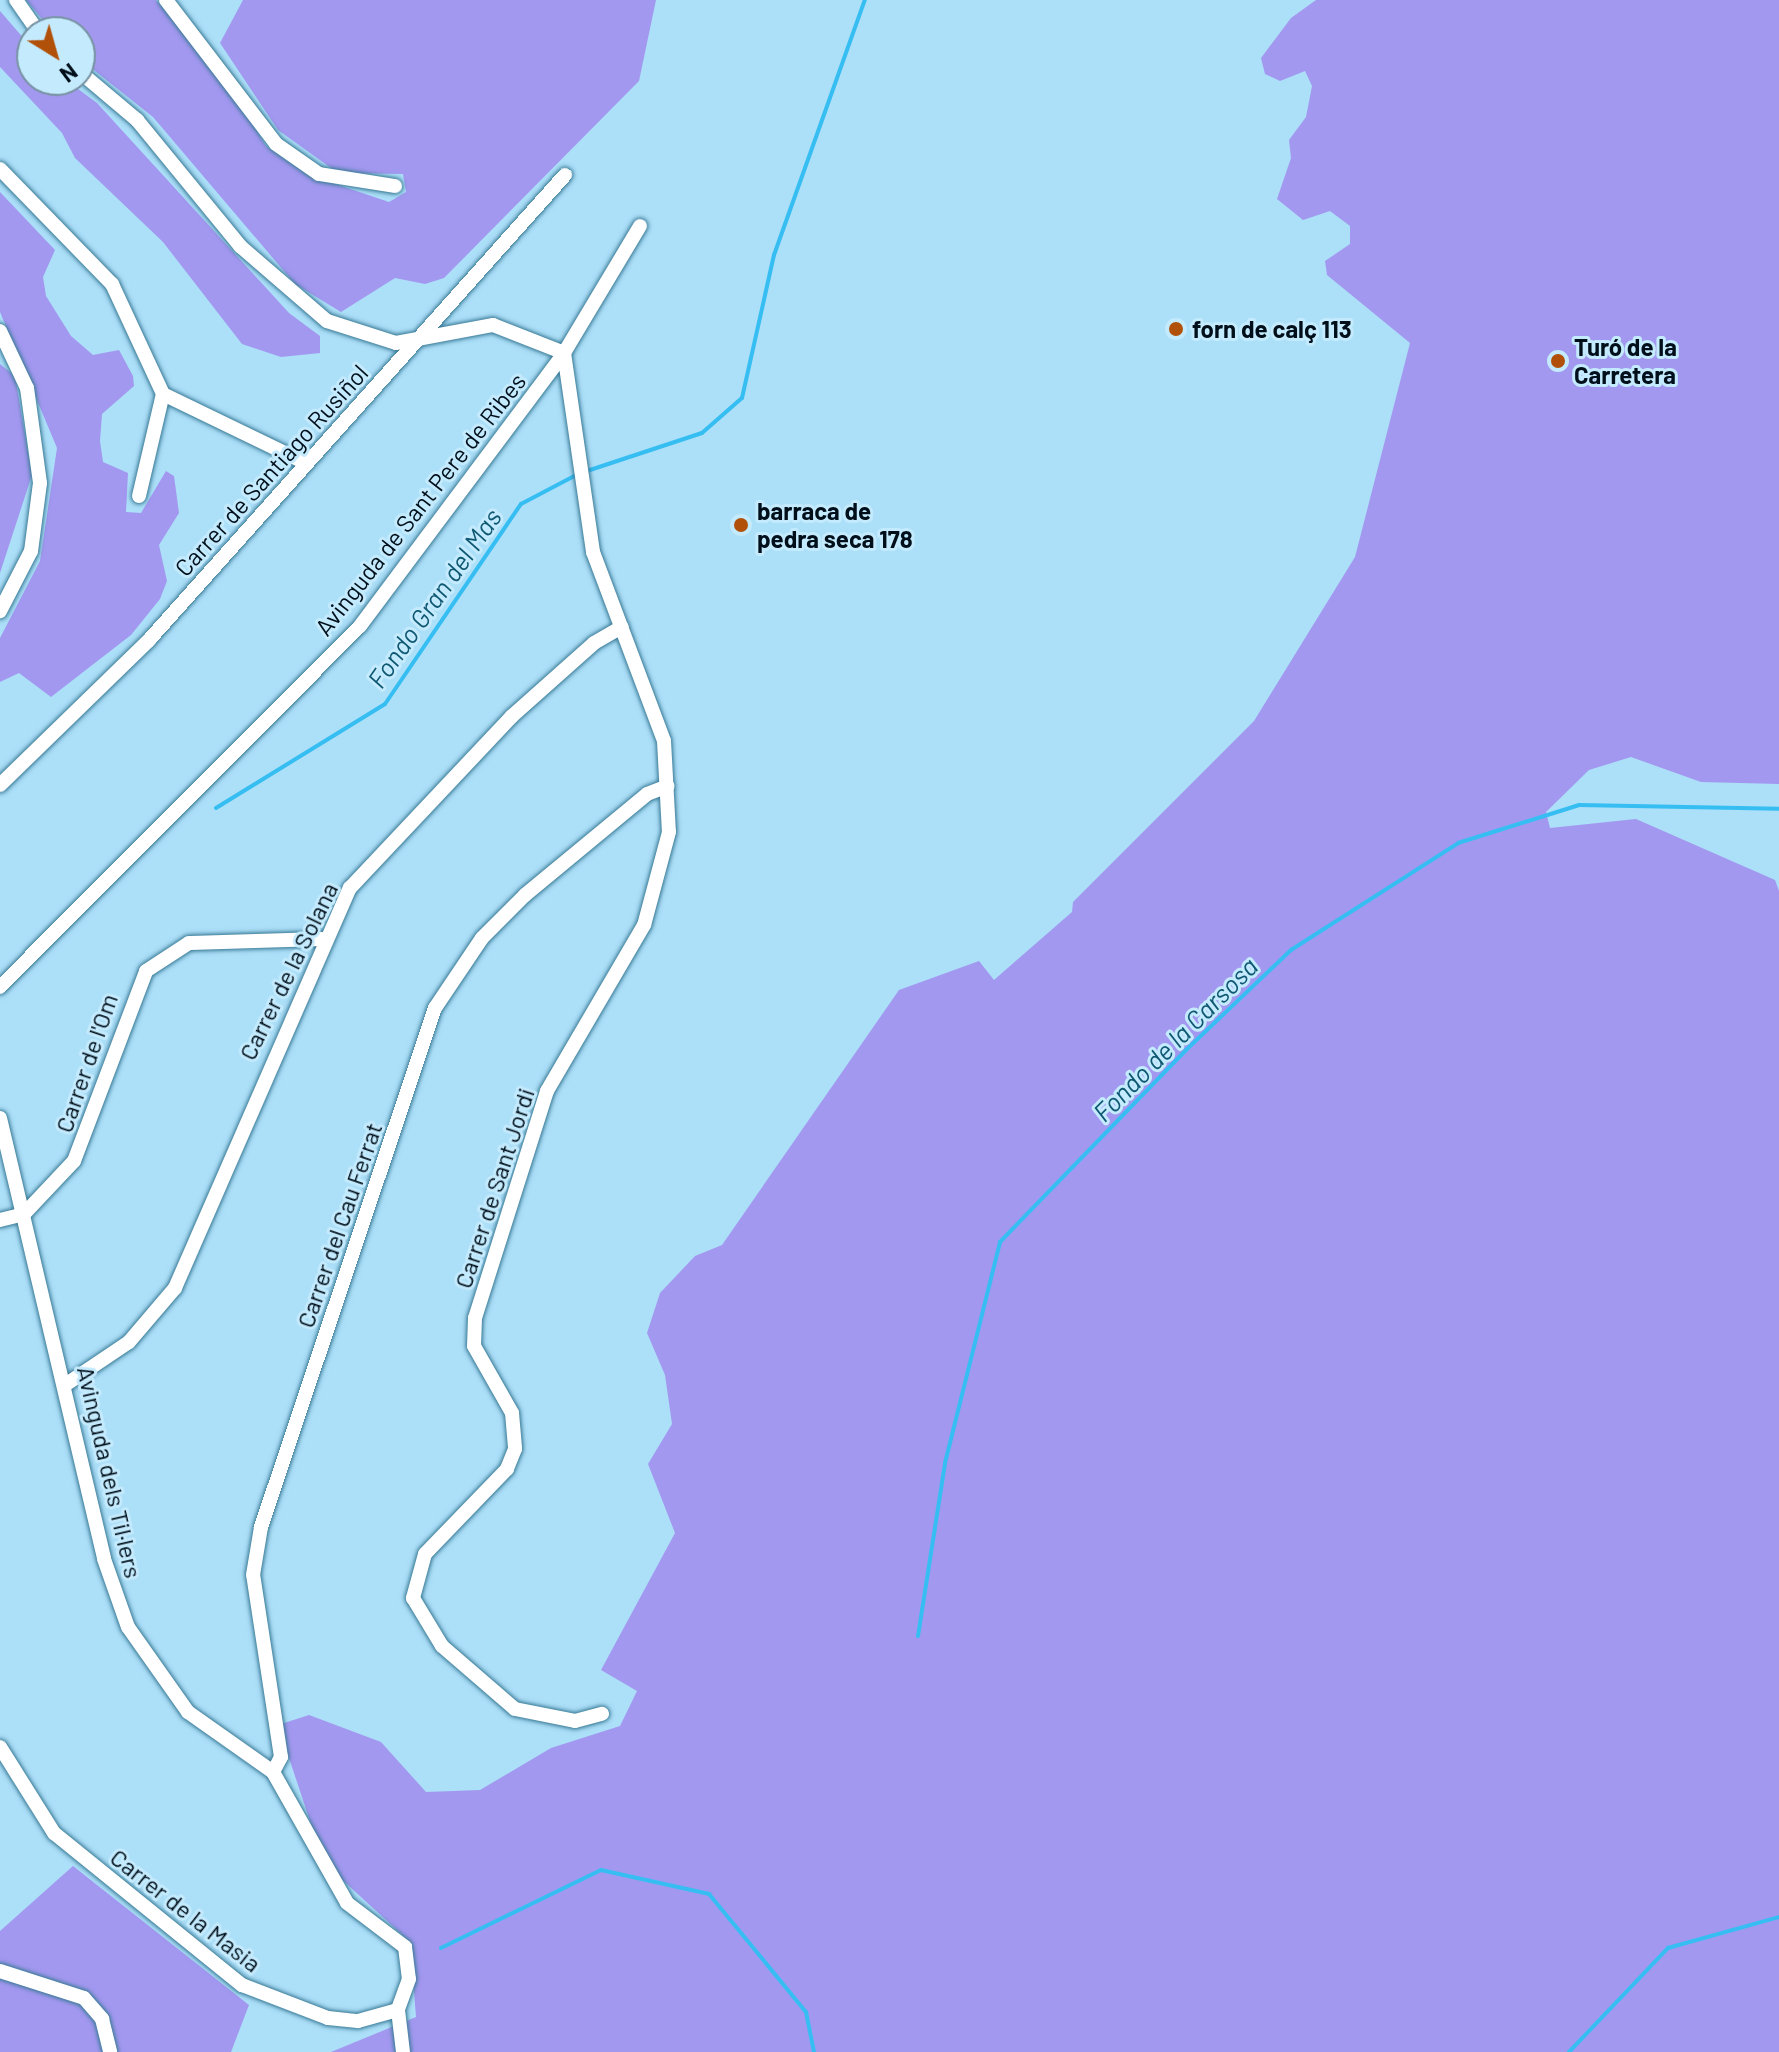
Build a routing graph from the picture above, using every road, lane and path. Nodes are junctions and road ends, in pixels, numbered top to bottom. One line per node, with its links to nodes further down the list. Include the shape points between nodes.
1 (166, 0): 5 (street, via 276,144 319,174)
2 (96, 85): 8 (street, via 137,120 240,246 327,321 371,340)
3 (0, 169): 10 (street, via 112,284)
4 (565, 175): 8 (street, Carrer de Santiago Rusiñol)
5 (395, 186)
6 (640, 226): 9 (street, Avinguda de Sant Pere de Ribes)
7 (0, 331): 13 (street, via 27,388 40,483 31,551)
8 (417, 337): 9 (street, via 493,325); 11 (street, Carrer de Santiago Rusiñol)
9 (564, 353): 14 (street, Carrer de Sant Jordi, via 593,552); 18 (street, Avinguda de Sant Pere de Ribes, via 360,626)
10 (163, 394): 11 (street); 12 (street)
11 (306, 463): 15 (street, Carrer de Santiago Rusiñol, via 149,640)
12 (139, 496)
13 (0, 611)
14 (622, 627): 16 (street, Carrer de Sant Jordi, via 657,713); 17 (street, Carrer de la Solana, via 594,643 449,778 350,888)
15 (0, 785)
16 (668, 786): 23 (street, Carrer de Sant Jordi, via 658,891 547,1091 475,1318 474,1346 512,1413 515,1449 507,1469 425,1554 414,1582 427,1627 491,1693 534,1716 575,1721); 25 (street, Carrer del Cau Ferrat, via 525,895 482,938 435,1008 261,1527 253,1575 281,1757)
17 (322, 939): 20 (street, Carrer de l'Om, via 189,943 146,971 121,1023 83,1143); 22 (street, Carrer de la Solana, via 175,1288 129,1342)
18 (0, 987)
19 (0, 1118): 20 (street, Avinguda dels Til·lers)
20 (24, 1214): 21 (street); 22 (street, Avinguda dels Til·lers)
21 (0, 1220)
22 (68, 1383): 25 (street, Avinguda dels Til·lers, via 104,1559 128,1627 188,1712 238,1754)
23 (602, 1714)
24 (0, 1747): 27 (street, Carrer de la Masia, via 54,1833 242,1985 328,2018 358,2021)
25 (273, 1772): 27 (street, via 347,1903 405,1947 409,1979)
26 (0, 1971): 28 (street, via 84,1998 102,2019)
27 (398, 2010): 29 (street)
28 (110, 2052)
29 (403, 2052)

